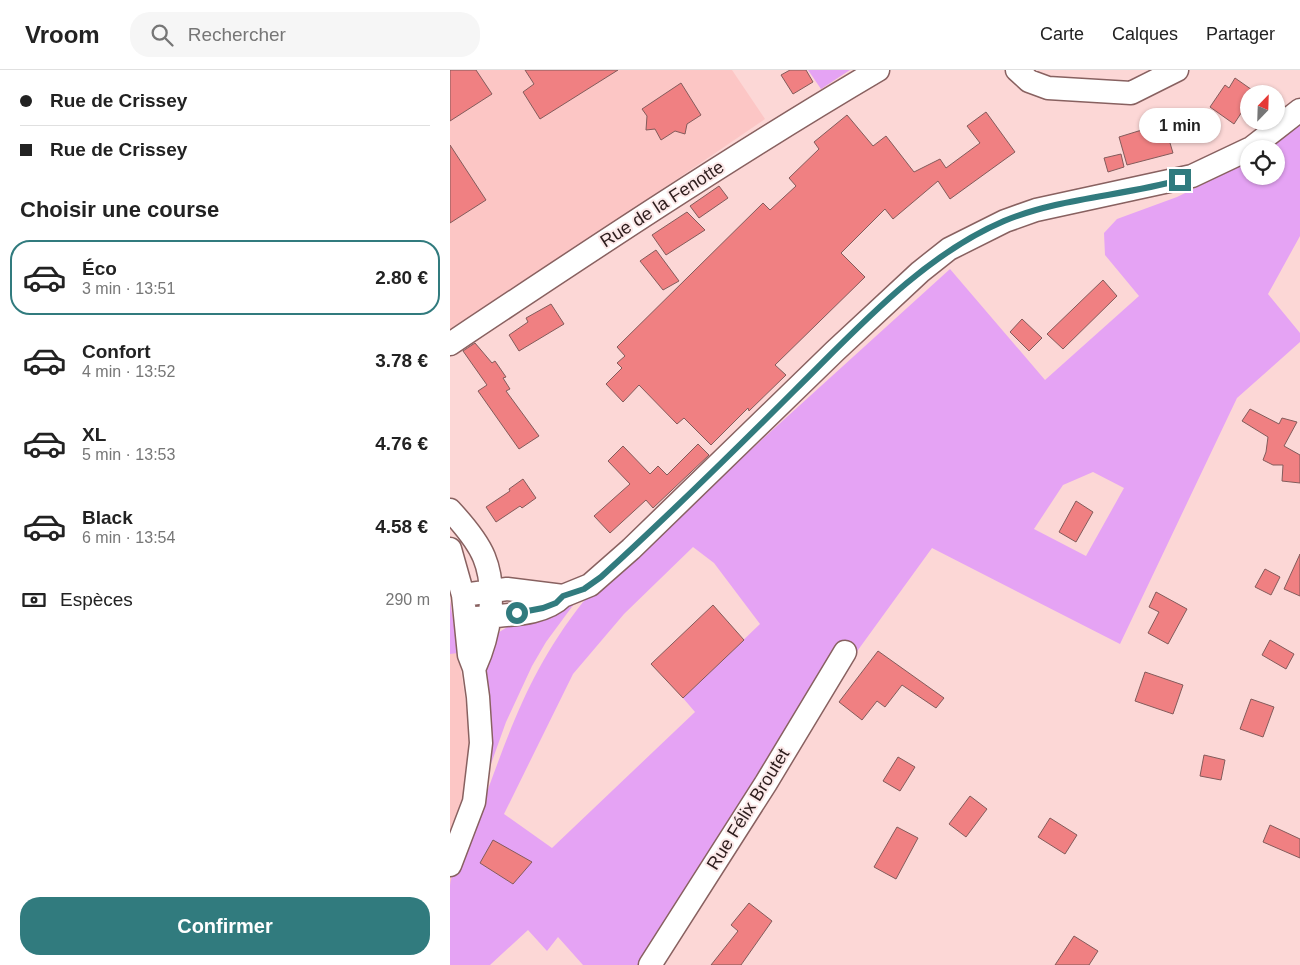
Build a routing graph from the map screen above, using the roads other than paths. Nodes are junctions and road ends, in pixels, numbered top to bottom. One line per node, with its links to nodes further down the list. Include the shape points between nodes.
1 (878, 70): 7 (street, Rue de la Fenotte, via 602,242)
2 (1017, 70): 3 (street, via 1029,81 1048,88 1130,93)
3 (1176, 70)
4 (1300, 110): 5 (street)
5 (1261, 140)
6 (1240, 154): 12 (street, via 1184,178 1036,210 1005,221 949,249 835,351 601,577 584,589)
7 (450, 344)
8 (450, 510): 10 (street, via 484,557)
9 (450, 549): 11 (street)
10 (490, 591): 11 (street); 12 (street, via 527,590); 13 (street)
11 (463, 595): 14 (street)
12 (563, 596): 13 (street, via 543,608)
13 (490, 616): 14 (street); 16 (street)
14 (467, 619): 16 (street)
15 (845, 652): 18 (street, Rue Félix Broutet)
16 (474, 668): 17 (street, via 482,743 480,768 474,802)
17 (450, 865)
18 (650, 965)

